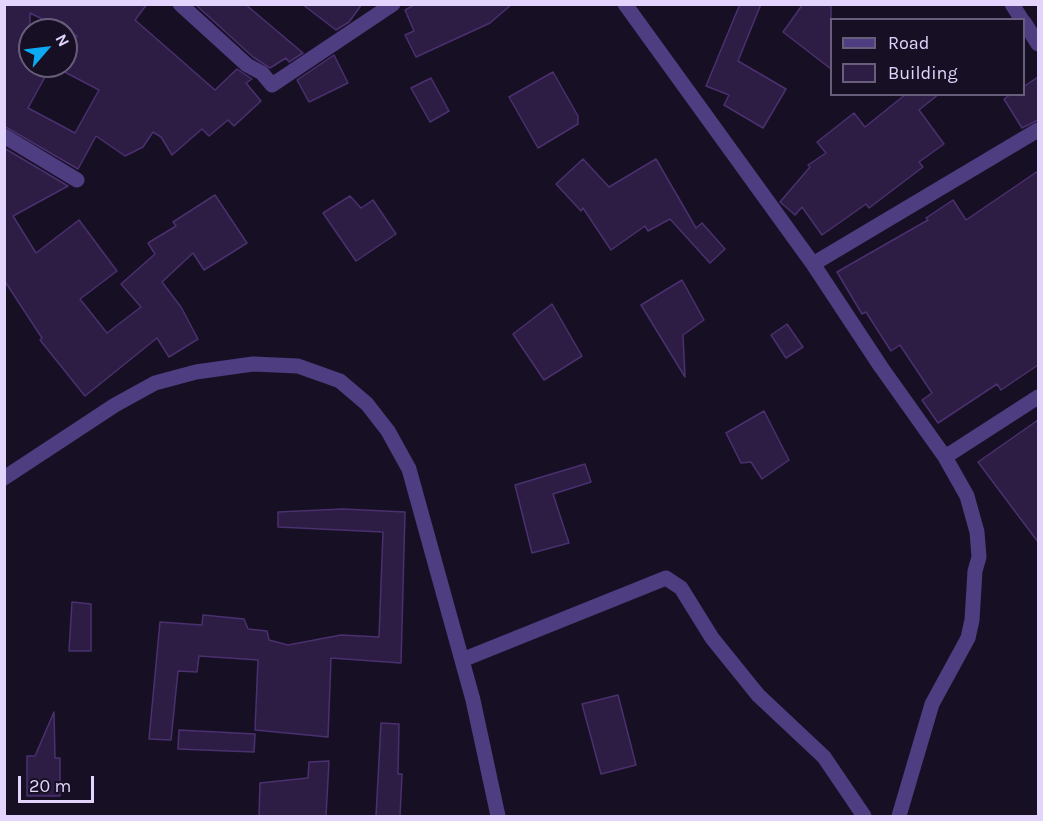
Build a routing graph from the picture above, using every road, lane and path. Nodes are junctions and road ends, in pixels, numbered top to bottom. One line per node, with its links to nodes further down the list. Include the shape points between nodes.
1 (180, 4): 4 (street, via 247,65 262,73 272,86)
2 (625, 4): 11 (street)
3 (1012, 4): 5 (street)
4 (385, 6)
5 (1021, 18)
6 (1025, 24): 7 (street)
7 (1038, 44)
8 (1038, 130): 11 (street)
9 (4, 136): 10 (street)
10 (77, 180)
11 (813, 264): 13 (street)
12 (1038, 397): 13 (street)
13 (945, 457): 18 (street, via 968,495 977,532 975,603 968,638 932,704)
14 (4, 478): 15 (street, via 155,383 253,364 298,366 340,381 374,413 409,469)
15 (462, 660): 16 (street); 17 (street, via 666,578 681,588 712,638 758,695 824,757)
16 (498, 816)
17 (864, 816)
18 (899, 816)

